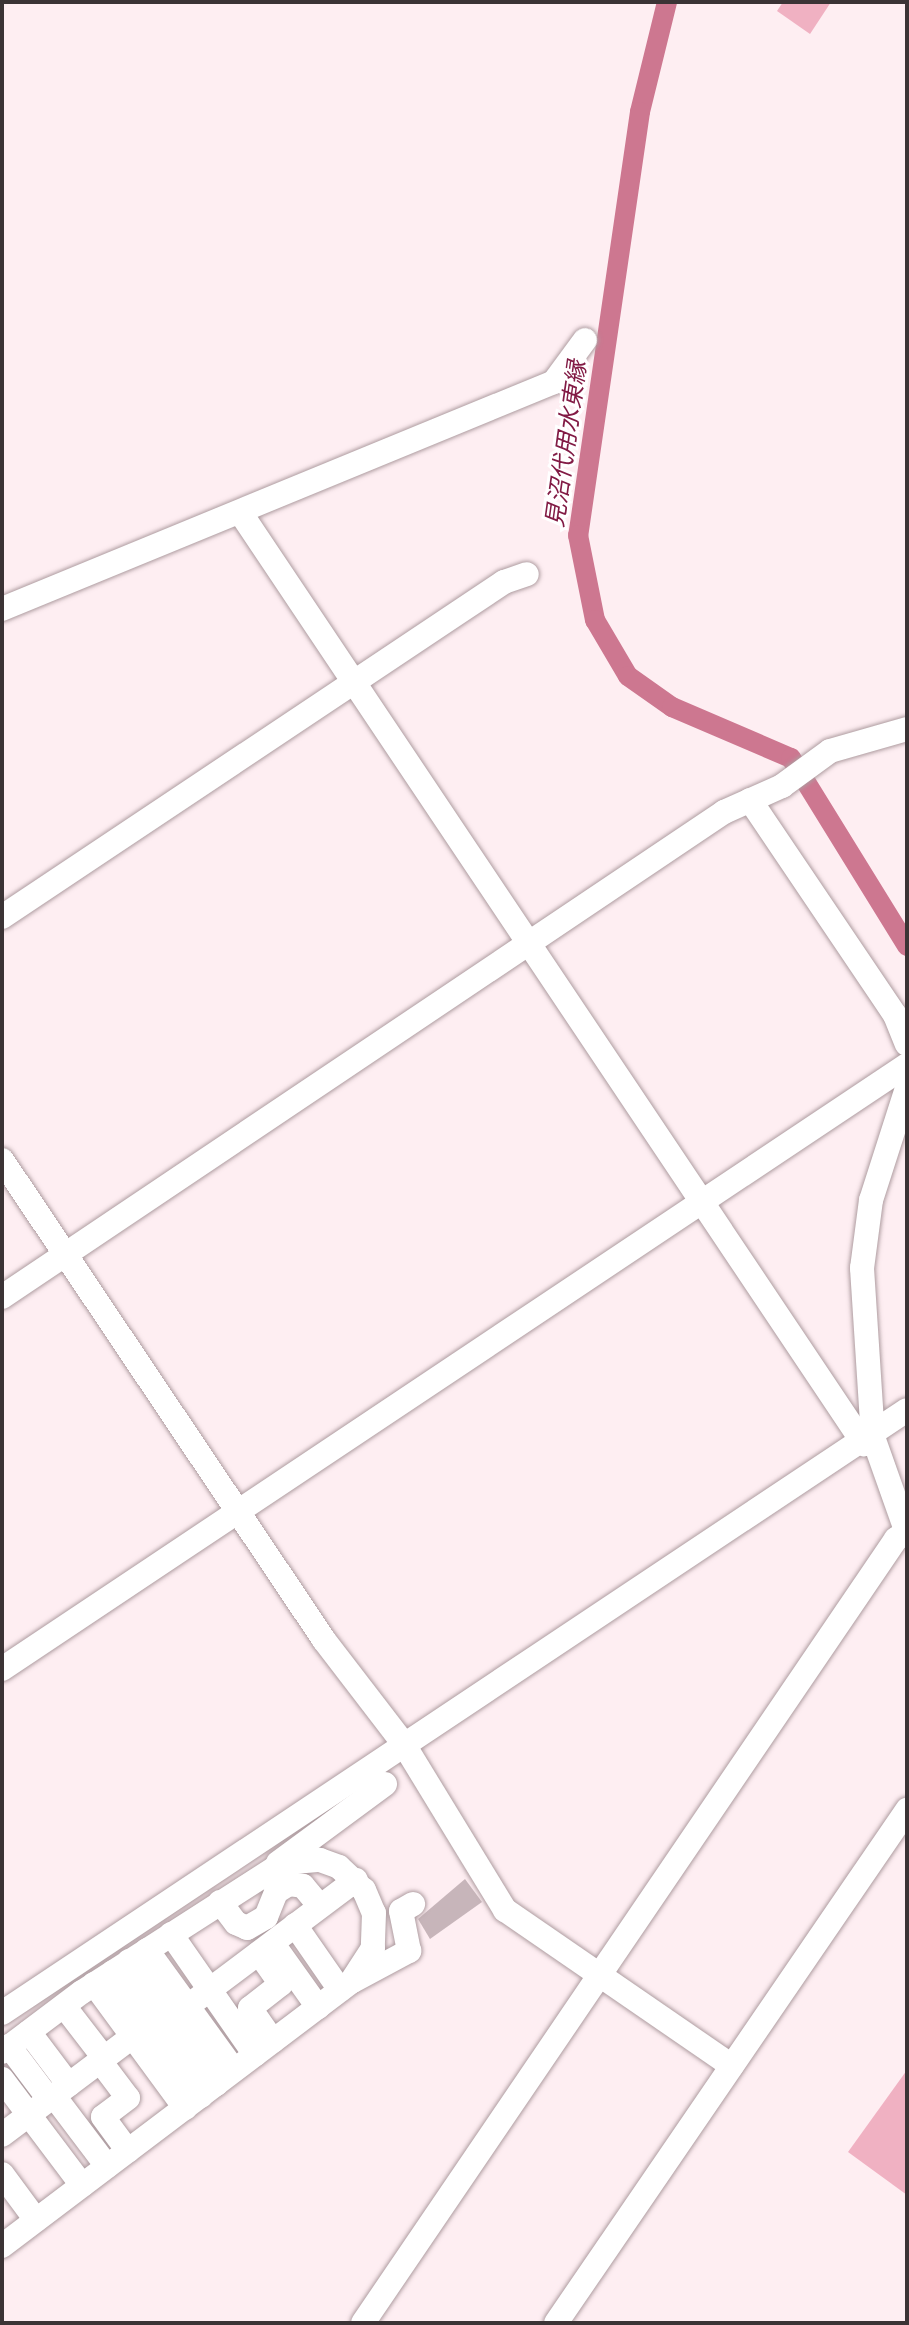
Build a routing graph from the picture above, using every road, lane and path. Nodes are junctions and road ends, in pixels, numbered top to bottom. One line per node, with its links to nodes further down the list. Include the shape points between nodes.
1 (585, 340): 2 (street, via 554,382)
2 (240, 512): 4 (street); 5 (street)
3 (527, 574): 5 (street, via 504,582)
4 (2, 609)
5 (354, 684): 8 (street); 9 (street)
6 (907, 729): 7 (street, via 830,751)
7 (750, 800): 9 (street); 10 (street, via 895,1015)
8 (2, 917)
9 (530, 943): 14 (street); 15 (street)
10 (907, 1044)
11 (907, 1065): 14 (street)
12 (907, 1088): 18 (street, via 871,1200 863,1243)
13 (2, 1160): 15 (street)
14 (702, 1201): 18 (street); 19 (street)
15 (66, 1254): 16 (street); 19 (street)
16 (2, 1297)
17 (906, 1411): 18 (street)
18 (869, 1440): 20 (street); 22 (street)
19 (237, 1510): 21 (street); 22 (street, via 324,1640)
20 (907, 1533): 35 (street)
21 (2, 1669)
22 (403, 1743): 35 (street, via 466,1866 505,1910); 41 (street)
23 (385, 1784): 25 (street)
24 (907, 1810): 46 (street)
25 (270, 1870): 26 (street, via 320,1860); 27 (street)
26 (356, 1880): 29 (street); 36 (street, via 374,1913 375,1930 373,1948)
27 (220, 1902): 29 (street, via 236,1923 247,1928 266,1917 276,1892 289,1884 303,1886); 31 (street)
28 (413, 1904): 36 (street, via 401,1911 409,1951)
29 (320, 1906): 30 (street)
30 (295, 1925): 32 (street); 33 (street)
31 (171, 1934): 34 (street); 37 (street)
32 (266, 1948): 33 (street); 37 (street); 44 (street, via 281,1984 250,2008)
33 (312, 1963): 36 (street); 40 (street)
34 (121, 1967): 38 (street); 39 (street); 42 (street); 48 (street)
35 (599, 1975): 46 (street); 57 (street)
36 (345, 1986): 40 (street)
37 (210, 1990): 39 (street); 44 (street)
38 (64, 2006): 43 (street); 45 (street)
39 (188, 2006): 48 (street)
40 (318, 2007): 44 (street)
41 (2, 2013)
42 (132, 2037): 45 (street); 48 (street)
43 (13, 2043): 49 (street, via 45,2062)
44 (264, 2048): 48 (street)
45 (105, 2057): 49 (street); 51 (street, via 145,2100 120,2119)
46 (732, 2066): 58 (street)
47 (2, 2079): 50 (street)
48 (209, 2089): 51 (street)
49 (57, 2093): 50 (street); 52 (street)
50 (11, 2123): 54 (street)
51 (133, 2147): 52 (street)
52 (107, 2166): 54 (street)
53 (5, 2184): 55 (street)
54 (82, 2185): 55 (street)
55 (36, 2220): 56 (street)
56 (2, 2246)
57 (363, 2323)
58 (556, 2323)

